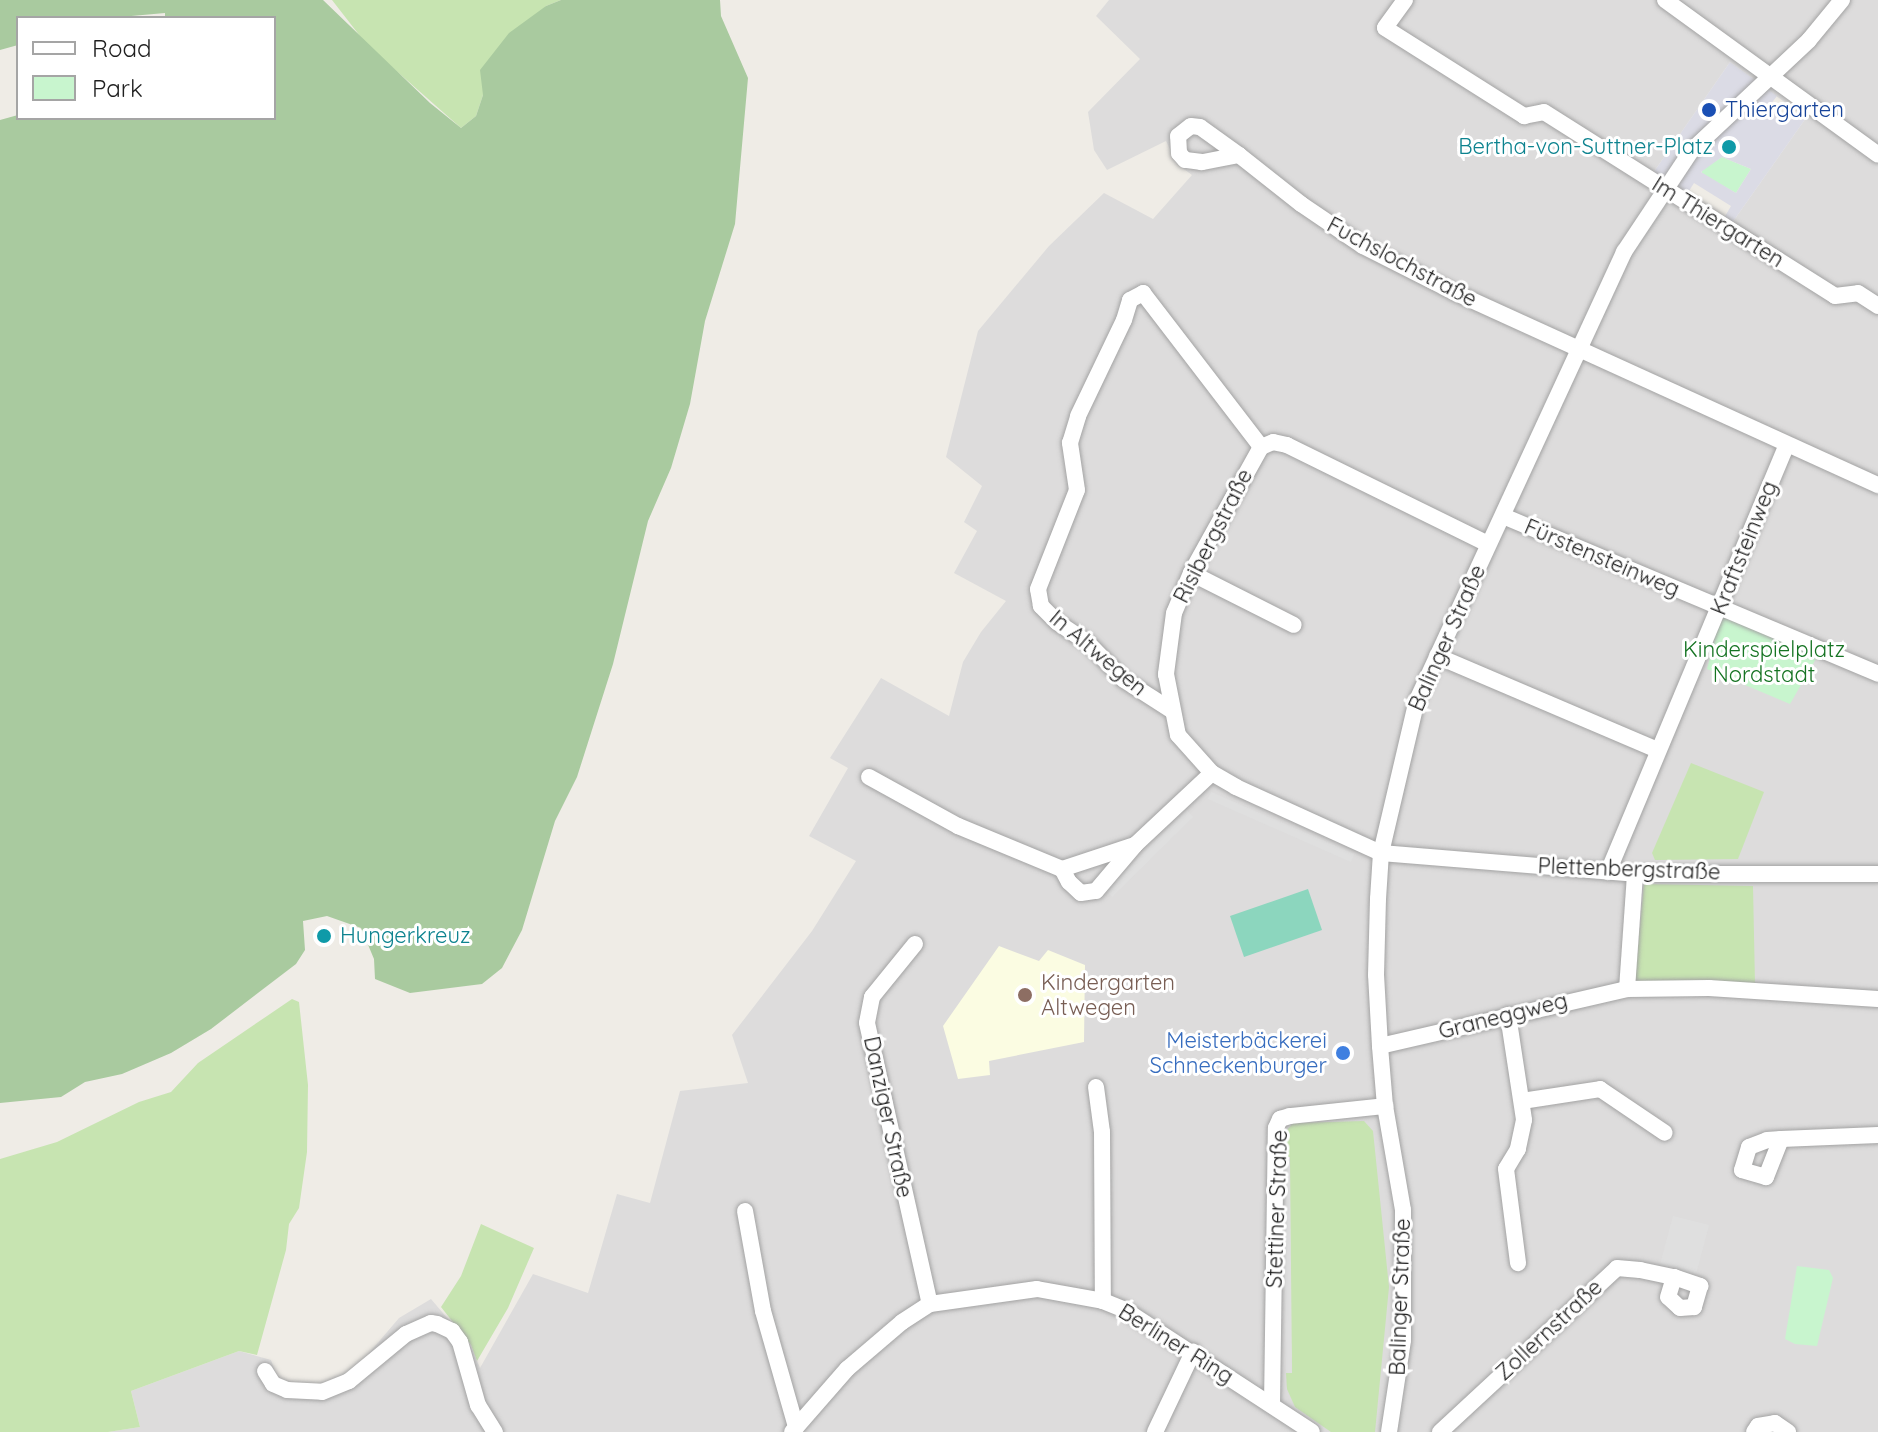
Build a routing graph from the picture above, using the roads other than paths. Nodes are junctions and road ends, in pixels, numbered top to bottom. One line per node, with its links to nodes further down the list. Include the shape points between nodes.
1 (1405, 0): 7 (street, Im Thiergarten, via 1385,28 1524,116 1544,112)
2 (1665, 0): 4 (street)
3 (1842, 0): 4 (street, Balinger Straße, via 1821,29)
4 (1770, 77): 6 (street); 7 (street, Balinger Straße, via 1696,146)
5 (1239, 155): 9 (street, Fuchslochstraße, via 1345,235)
6 (1878, 155)
7 (1664, 188): 8 (street, Im Thiergarten, via 1835,296 1858,293); 9 (street, Balinger Straße, via 1624,252)
8 (1878, 306)
9 (1578, 349): 10 (street); 13 (street, Balinger Straße)
10 (1787, 445): 12 (street); 16 (street, Kraftsteinweg)
11 (1261, 447): 14 (street, Risibergstraße, via 1273,442 1287,445); 15 (street, Risibergstraße); 20 (street, In Altwegen, via 1143,293 1130,300 1078,416 1070,443 1077,490 1038,589 1041,606 1057,622 1088,643 1124,680)
12 (1878, 485)
13 (1503, 516): 14 (street, Balinger Straße); 16 (street, Fürstensteinweg)
14 (1488, 544): 18 (street, Balinger Straße)
15 (1191, 573): 17 (street); 20 (street, Risibergstraße, via 1174,613 1168,647)
16 (1720, 608): 19 (street, Fürstensteinweg); 21 (street, Kraftsteinweg)
17 (1294, 625)
18 (1437, 656): 21 (street); 25 (street, Balinger Straße, via 1405,741)
19 (1878, 674)
20 (1171, 710): 22 (street, Risibergstraße, via 1178,735)
21 (1657, 750): 27 (street, Kraftsteinweg)
22 (1212, 773): 24 (street); 25 (street, Risibergstraße)
23 (869, 777): 26 (street, via 958,826)
24 (1135, 845): 26 (street); 26 (street, via 1096,891 1081,893)
25 (1381, 853): 27 (street, Plettenbergstraße); 34 (street, Balinger Straße, via 1376,975)
26 (1062, 869)
27 (1608, 872): 28 (street, Plettenbergstraße)
28 (1635, 874): 29 (street, Plettenbergstraße); 31 (street)
29 (1878, 874)
30 (915, 944): 45 (street, Danziger Straße, via 872,997 867,1023)
31 (1627, 989): 32 (street, Graneggweg, via 1709,988); 33 (street, Graneggweg)
32 (1878, 999)
33 (1508, 1015): 34 (street, Graneggweg); 36 (street)
34 (1380, 1046): 37 (street, Balinger Straße)
35 (1096, 1087): 44 (street, via 1102,1132)
36 (1522, 1101): 38 (street, via 1600,1089); 42 (street, via 1518,1149 1506,1169)
37 (1385, 1106): 48 (street, Stettiner Straße, via 1290,1116 1280,1119 1276,1128); 53 (street, Balinger Straße, via 1403,1210 1403,1340)
38 (1665, 1133)
39 (1878, 1135): 40 (street)
40 (1781, 1139)
41 (745, 1211): 49 (street, via 763,1311)
42 (1518, 1263)
43 (1674, 1277): 54 (street, Zollernstraße, via 1617,1268)
44 (1103, 1301): 45 (street, Berliner Ring, via 1037,1289); 46 (street, Berliner Ring)
45 (930, 1304): 49 (street, Berliner Ring, via 847,1369)
46 (1193, 1352): 48 (street, Berliner Ring); 51 (street)
47 (265, 1371): 50 (street, via 273,1384 287,1390 322,1392 349,1381 406,1334 437,1324 460,1342 478,1405)
48 (1272, 1405): 52 (street, Berliner Ring)
49 (794, 1429)
50 (495, 1432)
51 (1155, 1432)
52 (1312, 1432)
53 (1389, 1432)
54 (1440, 1432)
55 (1754, 1432): 56 (street, via 1775,1423)
56 (1788, 1432)

